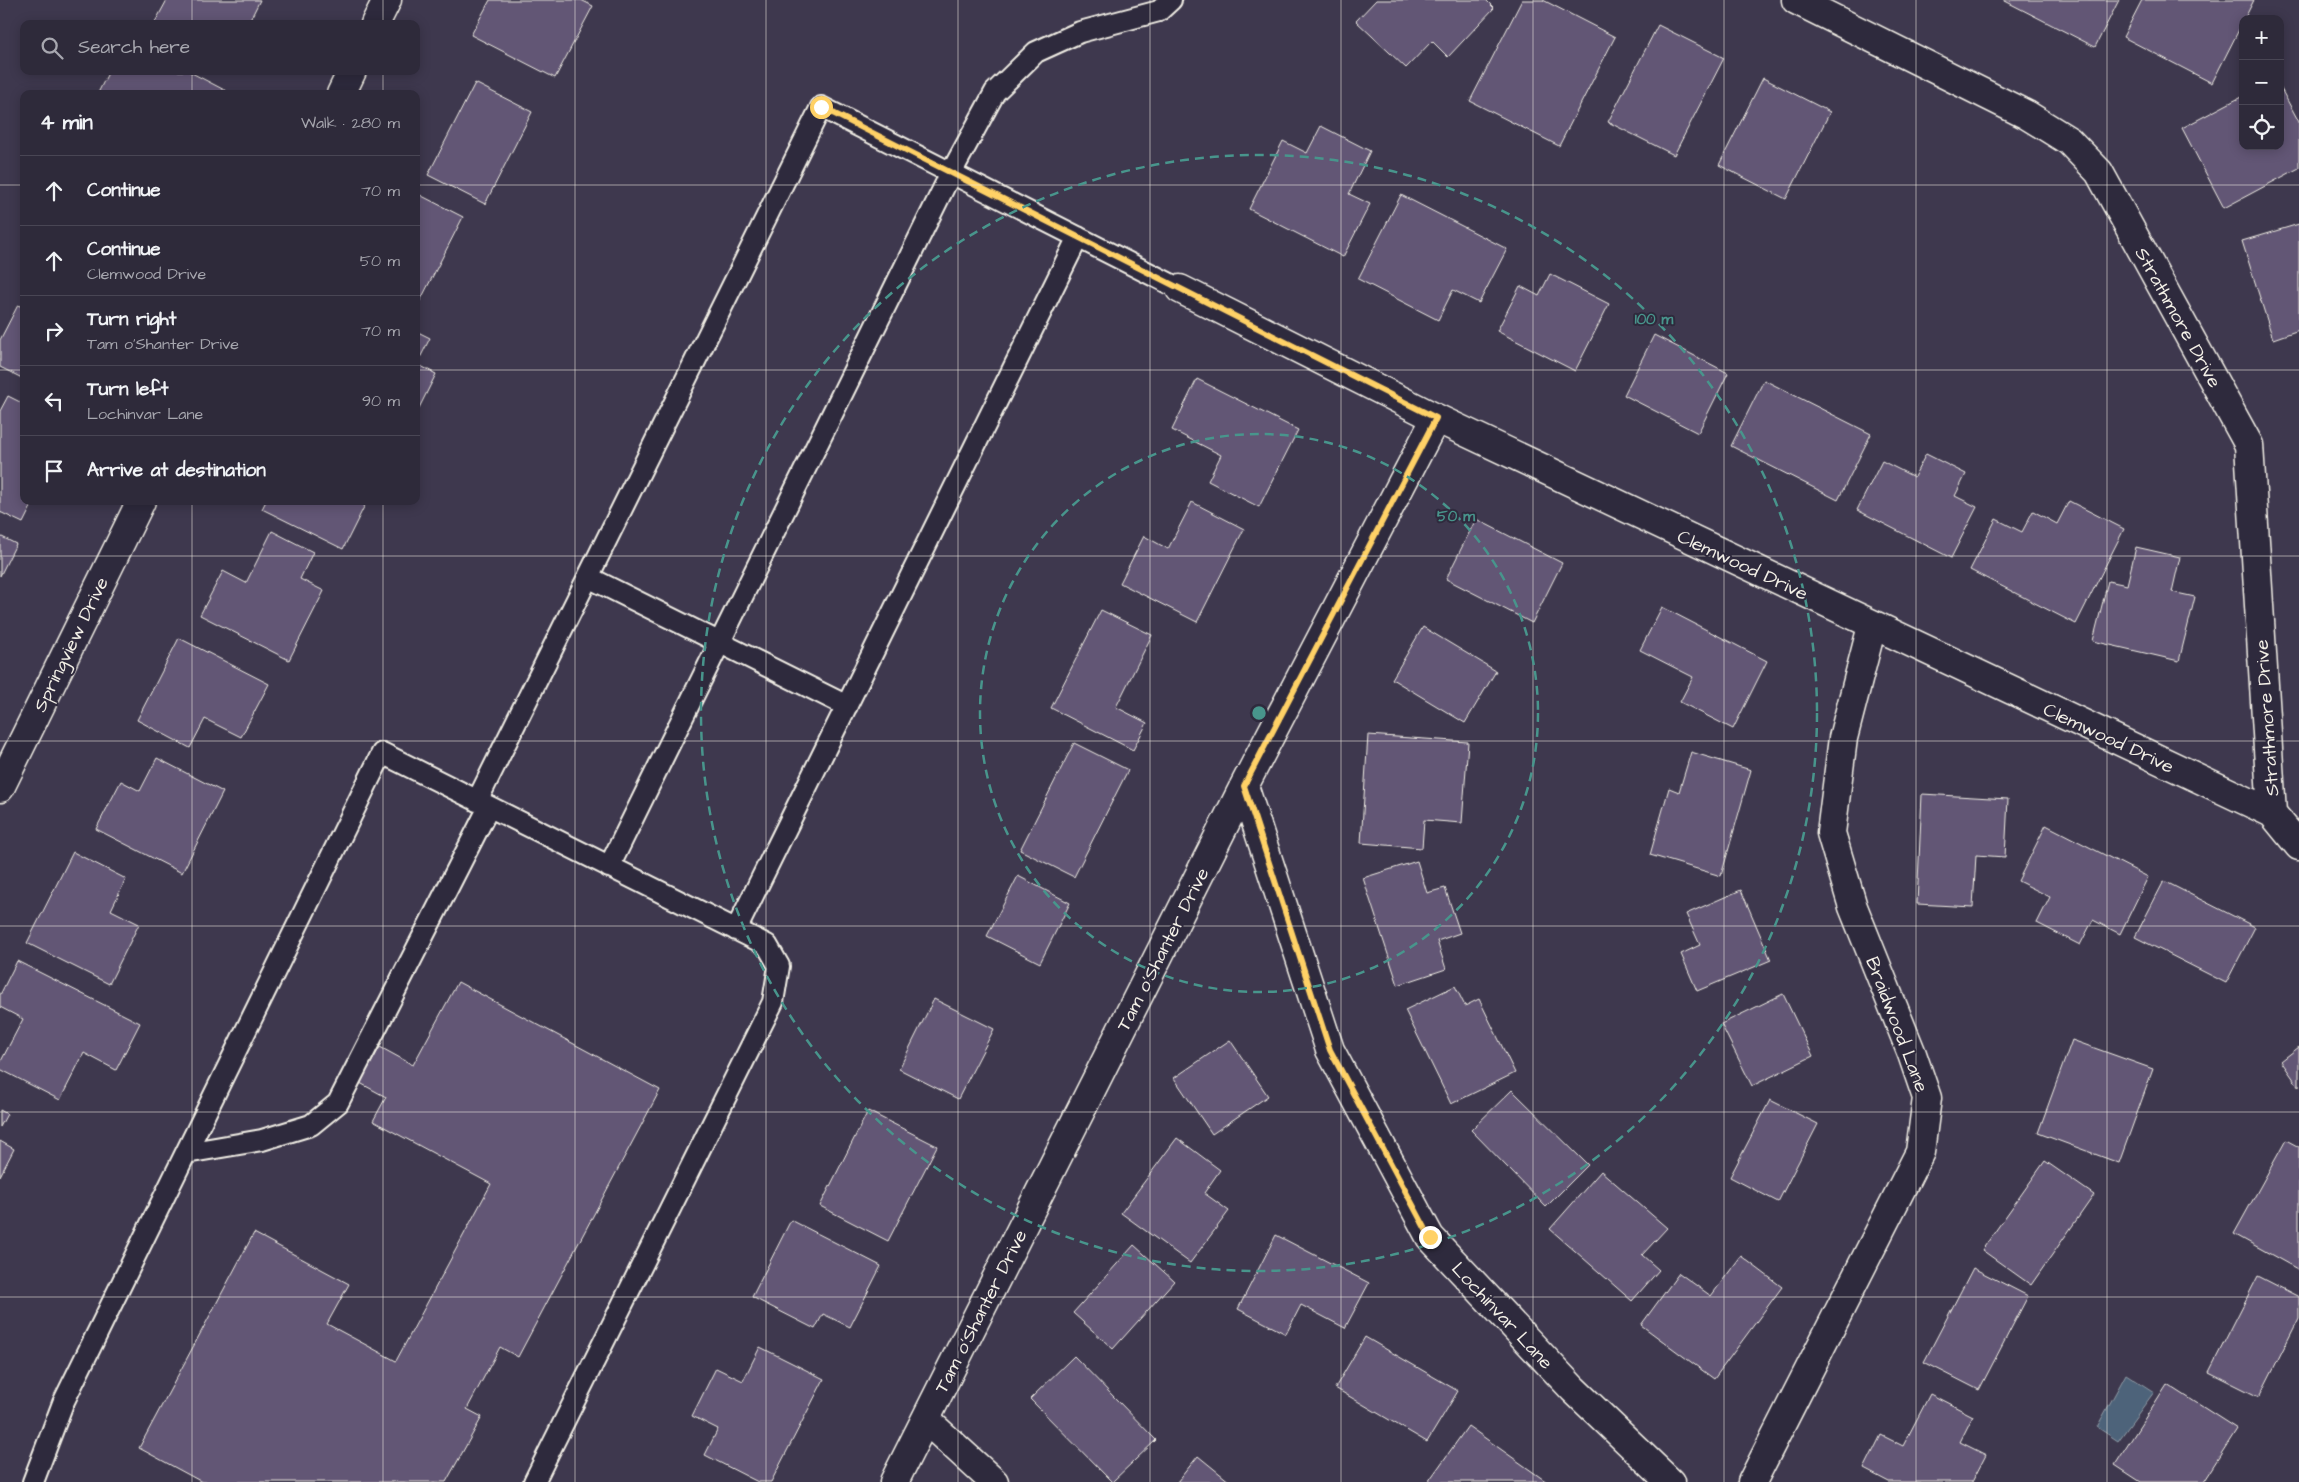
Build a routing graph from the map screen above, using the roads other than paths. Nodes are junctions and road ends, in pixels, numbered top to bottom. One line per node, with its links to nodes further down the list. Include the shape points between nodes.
1 (387, 0): 4 (street)
2 (1171, 0): 7 (lane, via 1159,11 1080,32 1036,52 995,92)
3 (1796, 0): 19 (street, Strathmore Drive, via 2027,115 2069,141 2099,172 2249,445)
4 (377, 20)
5 (350, 75): 6 (street)
6 (343, 90)
7 (951, 173): 8 (lane); 12 (lane, via 821,107); 14 (lane)
8 (1078, 237): 9 (lane); 15 (lane)
9 (1180, 289): 10 (street, Clemwood Drive)
10 (1436, 418): 13 (street, Clemwood Drive); 16 (street, Tam o'Shanter Drive)
11 (139, 505): 17 (street, Springview Drive)
12 (588, 577): 14 (lane); 18 (lane)
13 (1872, 626): 19 (street, Clemwood Drive); 30 (street, Braidwood Lane, via 1843,738 1831,833 1853,907 1927,1098 1920,1152)
14 (720, 642): 15 (lane); 21 (lane)
15 (847, 706): 22 (lane)
16 (1244, 786): 24 (street, Tam o'Shanter Drive); 29 (street, Lochinvar Lane, via 1330,1050 1430,1237 1573,1389)
17 (0, 788)
18 (483, 804): 21 (lane); 23 (lane, via 338,1103 311,1125 262,1140); 23 (lane, via 382,753)
19 (2272, 813): 20 (street, Clemwood Drive)
20 (2299, 846)
21 (609, 867): 22 (lane)
22 (736, 930): 26 (lane, via 766,945 779,966 773,1002)
23 (186, 1153): 25 (lane, via 63,1403)
24 (926, 1420): 27 (street, Tam o'Shanter Drive); 28 (street)
25 (32, 1482)
26 (534, 1482)
27 (894, 1482)
28 (994, 1482)
29 (1670, 1482)
30 (1752, 1482)

